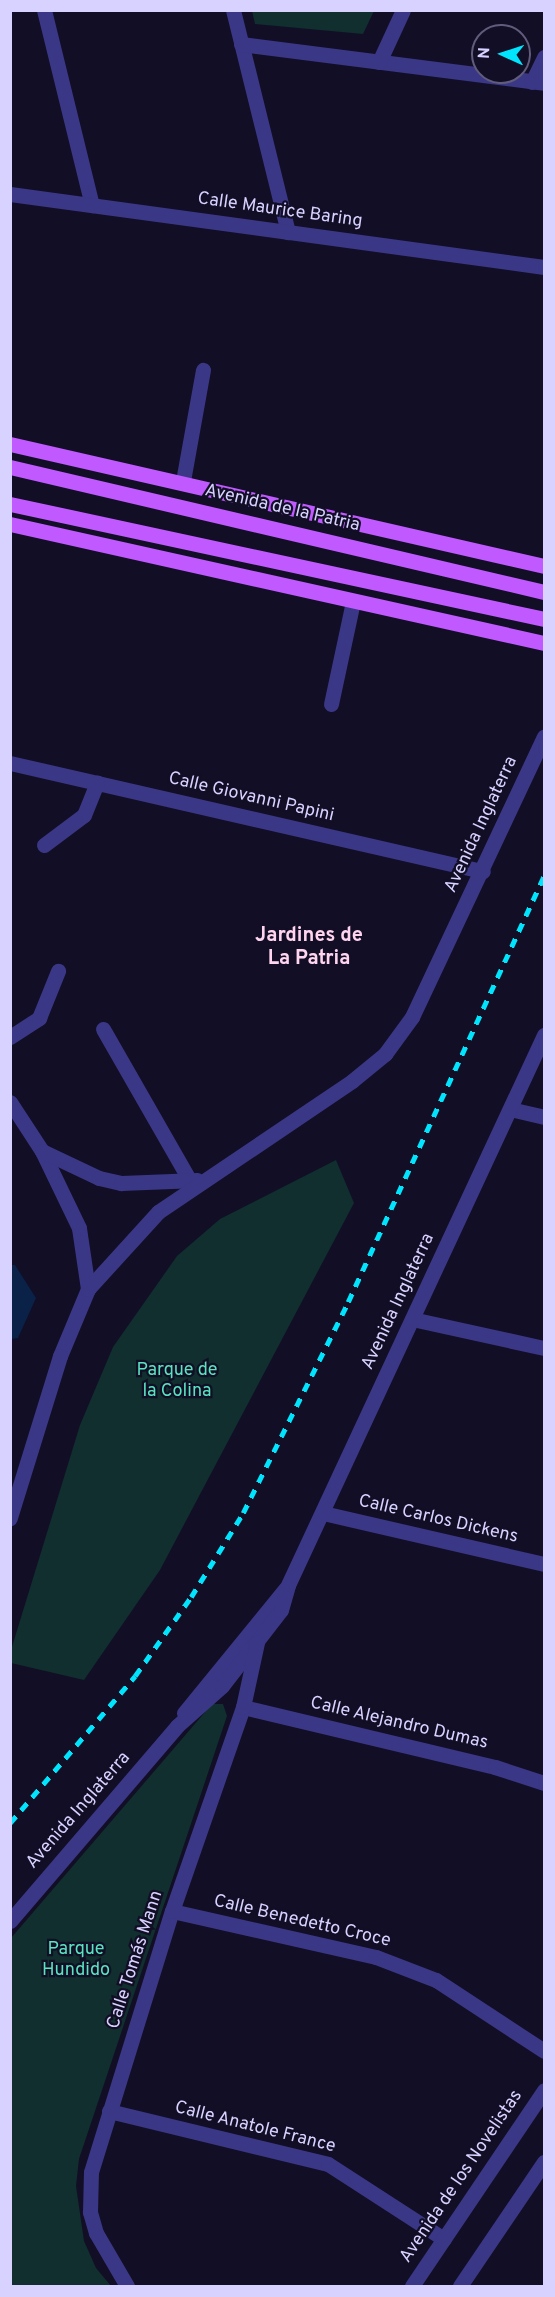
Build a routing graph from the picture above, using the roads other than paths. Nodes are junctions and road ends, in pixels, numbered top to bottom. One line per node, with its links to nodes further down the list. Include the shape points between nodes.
1 (44, 10): 9 (street)
2 (233, 10): 4 (street)
3 (403, 10): 6 (street)
4 (241, 44): 6 (street); 10 (street)
5 (544, 57): 7 (street)
6 (379, 62): 7 (street)
7 (538, 83)
8 (10, 194): 9 (street, Calle Maurice Baring)
9 (92, 205): 10 (street, Calle Maurice Baring)
10 (288, 232): 11 (street, Calle Maurice Baring)
11 (544, 267)
12 (203, 370): 15 (street)
13 (10, 444): 15 (main road)
14 (10, 466): 19 (main road, Avenida de la Patria)
15 (183, 481): 18 (main road)
16 (10, 504): 21 (main road)
17 (10, 524): 20 (main road)
18 (544, 566)
19 (544, 592)
20 (352, 601): 22 (main road); 23 (street)
21 (544, 619)
22 (544, 643)
23 (331, 704)
24 (544, 737): 28 (street, Avenida Inglaterra)
25 (10, 763): 26 (street, Calle Giovanni Papini)
26 (97, 783): 27 (street, via 84,815); 28 (street, Calle Giovanni Papini)
27 (44, 845)
28 (483, 871): 38 (street, Avenida Inglaterra, via 412,1017 385,1054 352,1081)
29 (58, 971): 32 (street, via 39,1018)
30 (103, 1029): 39 (street)
31 (544, 1035): 34 (street, Avenida Inglaterra)
32 (10, 1037)
33 (10, 1102): 36 (street)
34 (510, 1109): 35 (street); 42 (street, Avenida Inglaterra)
35 (544, 1117)
36 (42, 1151): 37 (street, Avenida Inglaterra); 40 (street)
37 (80, 1171): 39 (street, Avenida Inglaterra, via 121,1183); 40 (street, via 61,1177)
38 (208, 1179): 39 (street, Avenida Inglaterra); 41 (street, Avenida Inglaterra, via 158,1212)
39 (190, 1181)
40 (62, 1195): 41 (street, via 79,1228)
41 (88, 1289): 45 (street, via 60,1356)
42 (412, 1319): 43 (street); 44 (street, Avenida Inglaterra)
43 (544, 1348)
44 (323, 1513): 46 (street, Calle Carlos Dickens); 47 (street, Avenida Inglaterra)
45 (10, 1518)
46 (544, 1564)
47 (288, 1585): 48 (street, Avenida Inglaterra, via 281,1610); 50 (street, Avenida Inglaterra, via 191,1701)
48 (257, 1643): 49 (street, Calle Tomás Mann); 50 (street, Avenida Inglaterra, via 222,1686)
49 (243, 1707): 51 (street, Calle Alejandro Dumas, via 495,1767); 52 (street, Calle Tomás Mann)
50 (177, 1726): 53 (street, Avenida Inglaterra)
51 (544, 1783)
52 (172, 1911): 54 (street, Calle Benedetto Croce, via 386,1961 436,1980); 56 (street, Calle Tomás Mann)
53 (10, 1921)
54 (544, 2051)
55 (544, 2090): 58 (street, Avenida de los Novelistas)
56 (108, 2111): 58 (street, Calle Anatole France, via 328,2164); 59 (street, Calle Tomás Mann, via 91,2172 90,2212 106,2255)
57 (544, 2162): 61 (street)
58 (444, 2239): 60 (street, Avenida de los Novelistas)
59 (128, 2286)
60 (412, 2286)
61 (460, 2286)

